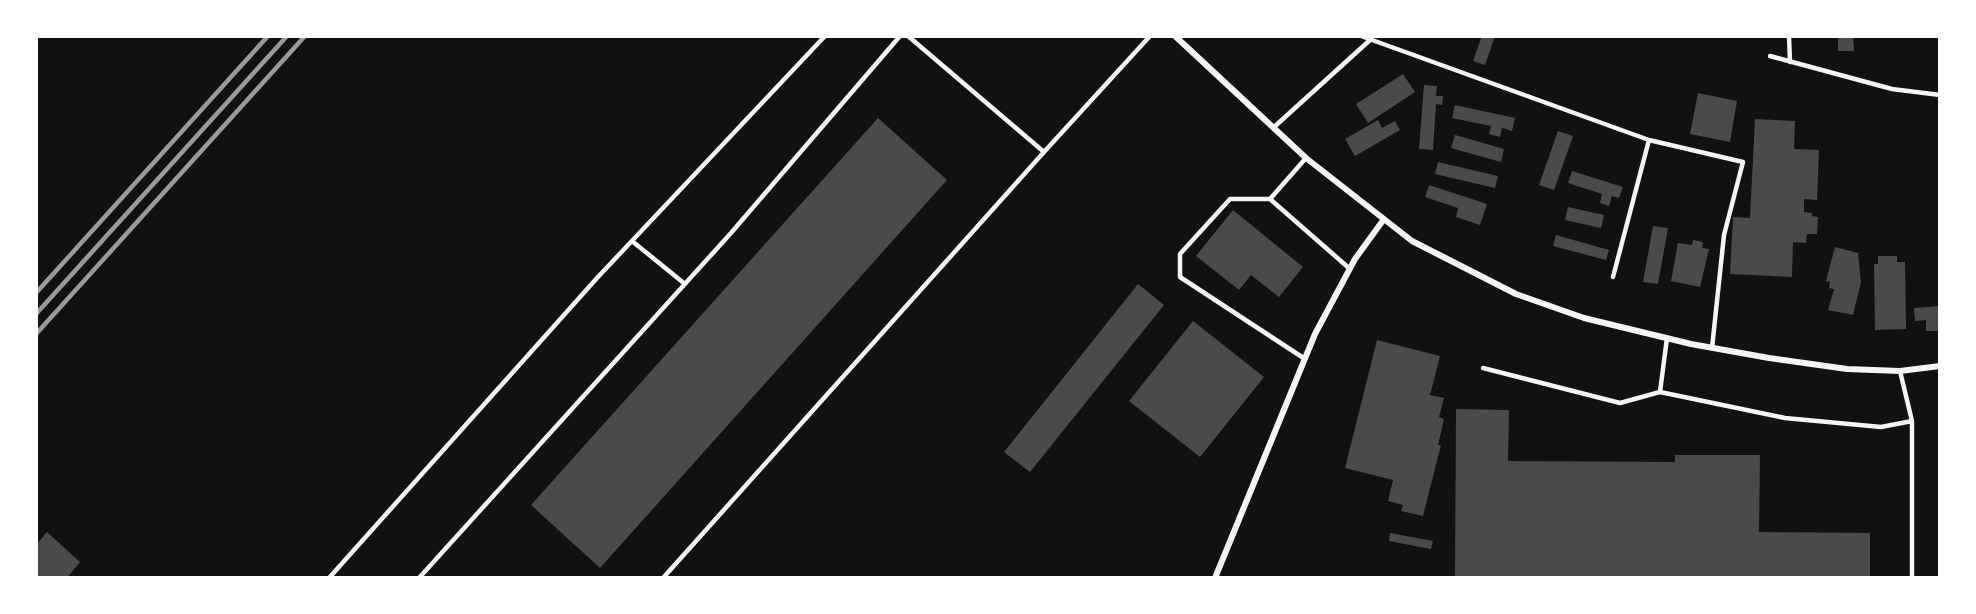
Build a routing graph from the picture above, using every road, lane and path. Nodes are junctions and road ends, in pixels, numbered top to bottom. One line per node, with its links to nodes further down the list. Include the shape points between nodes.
1 (825, 36): 18 (lane)
2 (900, 36): 21 (lane)
3 (908, 36): 14 (lane)
4 (1150, 36): 14 (lane)
5 (1174, 36): 12 (street)
6 (1361, 36): 8 (lane)
7 (1790, 36): 10 (lane)
8 (1370, 40): 12 (lane); 13 (lane)
9 (1770, 56): 10 (lane)
10 (1790, 62): 11 (lane, via 1892,89)
11 (1940, 95)
12 (1274, 128): 15 (street)
13 (1650, 140): 20 (lane); 23 (lane, via 1743,162 1724,235)
14 (1044, 152): 32 (lane)
15 (1306, 158): 16 (lane); 17 (street)
16 (1270, 199): 19 (lane); 24 (lane, via 1230,199 1180,254 1180,277)
17 (1384, 219): 19 (street); 22 (street, via 1412,241 1516,294 1584,318)
18 (632, 241): 21 (lane); 30 (lane)
19 (1350, 269): 24 (street)
20 (1613, 277)
21 (685, 284): 31 (lane)
22 (1667, 338): 23 (street); 28 (lane)
23 (1712, 348): 27 (street, via 1847,369)
24 (1305, 359): 33 (street)
25 (1940, 366): 27 (street)
26 (1484, 368): 28 (lane, via 1620,403)
27 (1900, 371): 29 (lane)
28 (1660, 392): 29 (lane, via 1785,418 1881,427)
29 (1911, 421): 34 (lane)
30 (329, 578)
31 (419, 578)
32 (663, 578)
33 (1215, 578)
34 (1912, 578)

